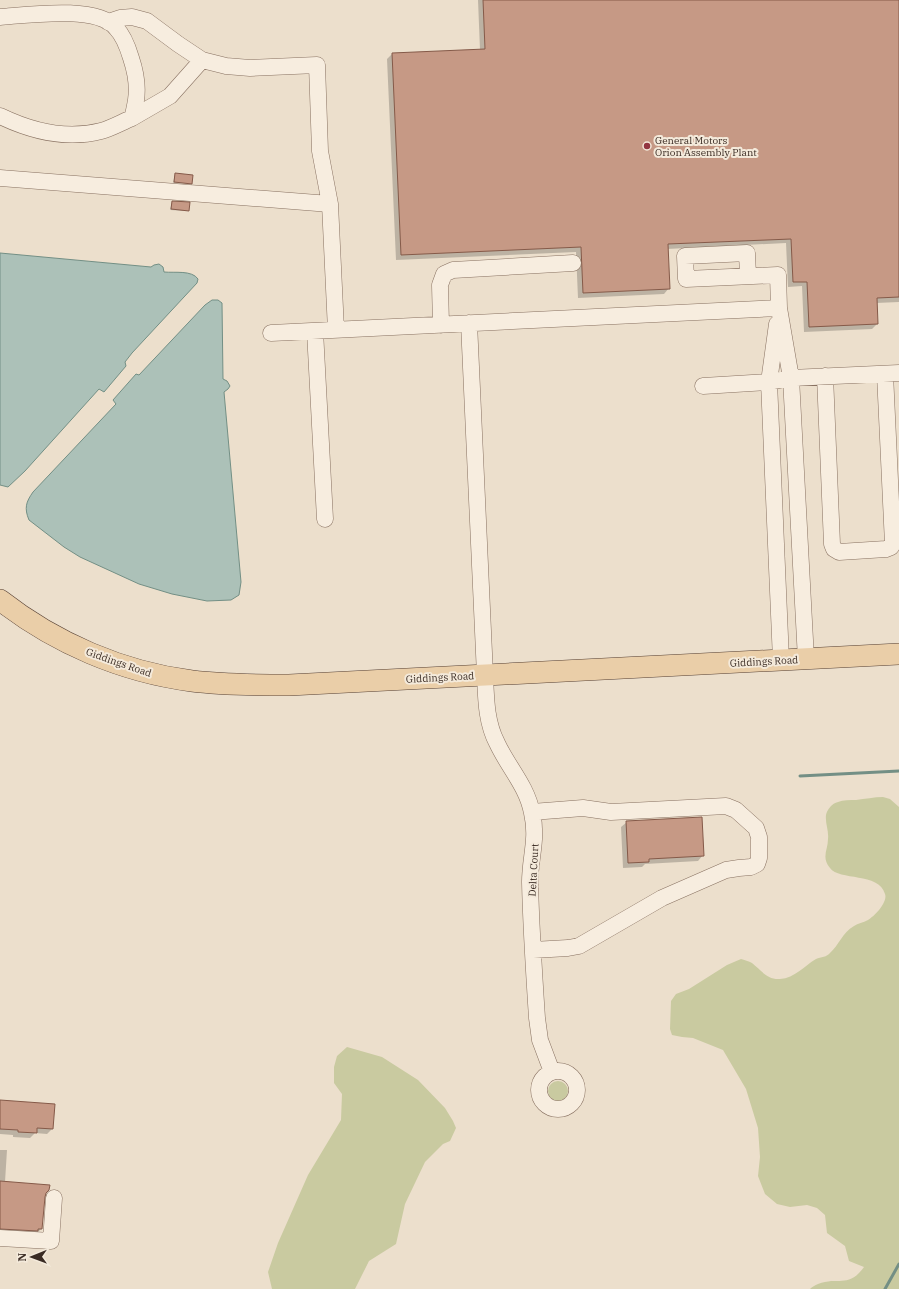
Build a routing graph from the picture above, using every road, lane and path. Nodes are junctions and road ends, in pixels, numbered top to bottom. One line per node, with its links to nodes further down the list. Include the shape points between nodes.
1 (0, 17): 2 (street, via 63,13 90,15)
2 (108, 22): 3 (street, via 132,17 147,21); 5 (street, via 116,27 132,61 137,99)
3 (202, 60): 5 (street, via 170,96); 7 (street, via 250,68 317,65 320,151)
4 (0, 116): 5 (street, via 36,130 55,134 101,131)
5 (132, 118)
6 (0, 178): 7 (street)
7 (330, 204): 13 (street)
8 (573, 263): 12 (street, via 453,270 444,274 440,285)
9 (748, 276): 10 (street, via 778,275)
10 (779, 308): 11 (street); 18 (street); 19 (street)
11 (469, 324): 12 (street); 26 (street, Delta Court)
12 (441, 325): 13 (street)
13 (336, 330): 14 (street)
14 (315, 331): 15 (street); 21 (street)
15 (271, 333)
16 (892, 373): 17 (street); 17 (street, via 893,544 886,549 839,552 832,544)
17 (825, 376): 18 (street)
18 (791, 378): 19 (street); 24 (street)
19 (769, 382): 20 (street); 25 (street)
20 (703, 386)
21 (325, 519)
22 (0, 600): 26 (main road, Giddings Road, via 45,630 91,653 135,669 191,681 260,685)
23 (899, 654): 24 (main road, Giddings Road)
24 (806, 659): 25 (main road, Giddings Road)
25 (781, 660): 26 (main road, Giddings Road)
26 (484, 675): 27 (street, Delta Court, via 492,732 525,791)
27 (532, 812): 28 (street, Delta Court, via 535,841 530,881); 28 (street, via 583,808 611,812 726,806 736,810 756,828 760,858 754,866 726,870 657,900 579,946)
28 (533, 950): 29 (street, Delta Court, via 538,1029)
29 (552, 1072)
30 (54, 1198): 31 (street, via 51,1241)
31 (0, 1238)

